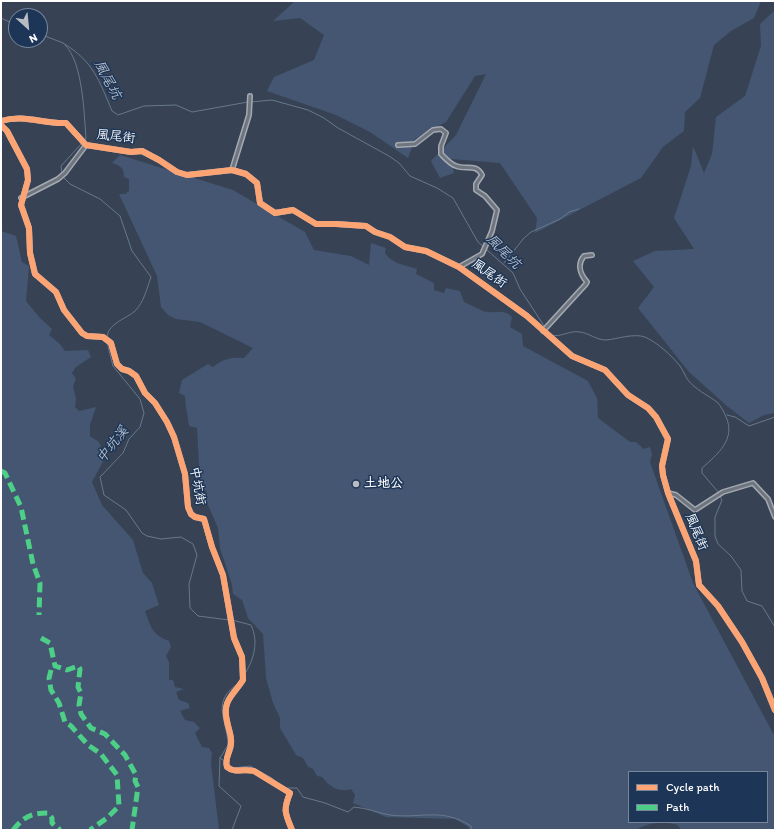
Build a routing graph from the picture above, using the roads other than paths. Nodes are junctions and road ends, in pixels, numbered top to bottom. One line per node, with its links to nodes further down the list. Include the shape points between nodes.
1 (250, 96): 6 (street, via 249,115)
2 (1, 121): 4 (street, 風尾街, via 16,118 42,120 50,124 66,123)
3 (1, 125): 7 (street, 中坑街, via 7,131 27,169 28,180)
4 (86, 144): 6 (street, 風尾街, via 131,152 142,151 177,172 187,175); 7 (street, via 58,179)
5 (398, 145): 9 (street, via 415,144 441,128 446,133 441,154 456,166 478,169 482,175 476,184 476,190 497,210 492,231 482,254)
6 (232, 170): 9 (street, 風尾街, via 253,178 258,186 260,203 275,213 293,210 316,224 366,226 405,247 426,250)
7 (22, 198): 14 (street, 中坑街, via 20,205 29,228 30,253 35,274 56,292 64,310 82,333 87,336 103,337 111,343 117,364 136,376 174,437 185,474 188,507 195,518 204,518 221,567 234,638 242,657 243,678 226,705 231,744 227,767 233,770 254,771 290,793 284,806)
8 (592, 255): 10 (street, via 584,256 580,264 580,271 586,284)
9 (459, 267): 10 (street, 風尾街, via 521,311)
10 (543, 331): 11 (street, 風尾街, via 572,356 605,370 628,395 648,408 656,417 668,439 662,466)
11 (668, 493): 12 (street, via 676,495 695,510 721,493 753,483 768,498); 13 (street, 風尾街, via 696,561 699,585 727,618 742,642 762,678)
12 (775, 517)
13 (775, 710)
14 (292, 830)

